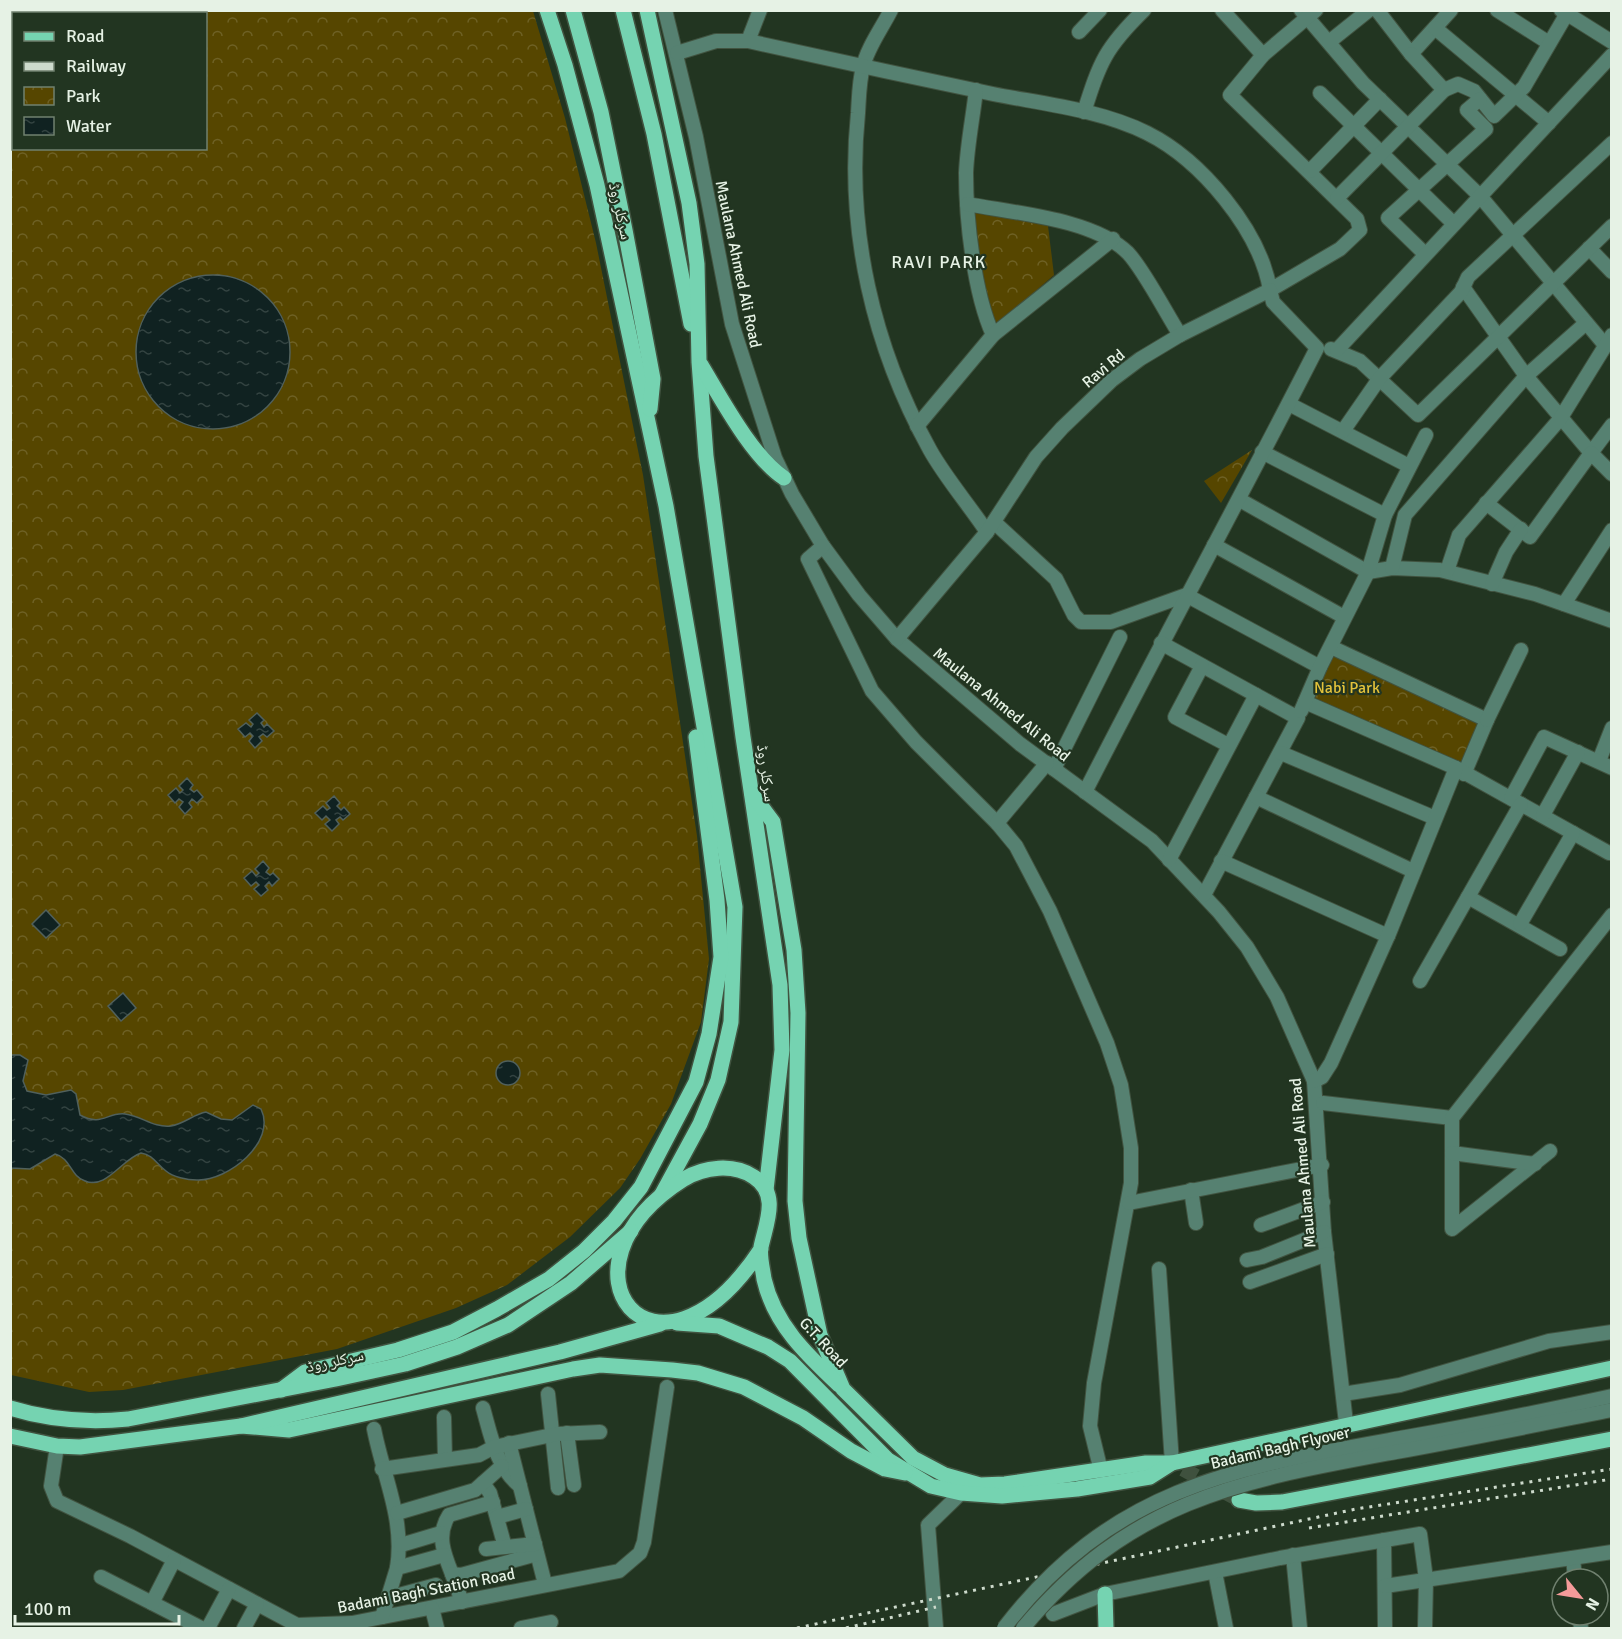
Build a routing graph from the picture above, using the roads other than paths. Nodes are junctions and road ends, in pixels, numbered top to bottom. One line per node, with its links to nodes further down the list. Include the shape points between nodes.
1 (547, 10): 70 (main road, سرکلر روڈ, via 597,185)
2 (573, 10): 70 (main road, سرکلر روڈ, via 601,112 653,379)
3 (623, 10): 65 (main road, سرکلر روڈ, via 654,134)
4 (647, 10): 46 (main road, سرکلر روڈ)
5 (665, 10): 23 (street, Maulana Ahmed Ali Road)
6 (760, 10): 19 (street)
7 (891, 10): 27 (street)
8 (1100, 10): 18 (street)
9 (1144, 10): 34 (street, via 1118,35 1100,62)
10 (1222, 10): 25 (street)
11 (1369, 10): 20 (street)
12 (1377, 10): 24 (street)
13 (1451, 10): 17 (street)
14 (1497, 10): 22 (street)
15 (1565, 12): 21 (street); 22 (street)
16 (1308, 13): 20 (street); 25 (street)
17 (1435, 28): 24 (street); 31 (street)
18 (1079, 32)
19 (748, 41): 23 (street, via 716,41); 27 (street)
20 (1329, 42): 32 (street)
21 (1611, 42)
22 (1549, 43): 31 (street)
23 (677, 53): 45 (street, Maulana Ahmed Ali Road)
24 (1411, 54): 29 (street)
25 (1263, 55): 41 (street, via 1230,95)
26 (1611, 55): 35 (street)
27 (863, 66): 28 (street); 72 (street, via 854,146 854,198 861,249 871,301 890,364)
28 (976, 90): 34 (street); 47 (street, via 966,171)
29 (1444, 90): 33 (street, via 1458,84 1474,91); 37 (street)
30 (1320, 93): 36 (street)
31 (1516, 95): 33 (street, via 1494,116); 35 (street)
32 (1380, 99): 36 (street); 37 (street)
33 (1480, 99): 40 (street, via 1467,110 1486,129)
34 (1084, 112): 57 (street, via 1145,132 1189,160 1234,211 1255,246)
35 (1549, 123): 43 (street)
36 (1354, 126): 39 (street); 41 (street)
37 (1408, 126): 39 (street); 40 (street)
38 (1611, 143): 50 (street)
39 (1382, 153): 42 (street); 44 (street)
40 (1447, 165): 42 (street); 43 (street)
41 (1310, 171): 44 (street)
42 (1419, 190): 48 (street); 53 (street, via 1388,218)
43 (1480, 196): 48 (street); 50 (street)
44 (1337, 198): 57 (street, Ravi Rd, via 1358,219 1360,230 1340,249)
45 (708, 201): 46 (street); 79 (street, Maulana Ahmed Ali Road, via 732,324)
46 (689, 203): 65 (main road, سرکلر روڈ, via 697,264)
47 (967, 204): 51 (street, via 1051,220); 60 (street, via 983,313)
48 (1454, 224): 53 (street)
49 (1611, 226): 52 (street)
50 (1513, 235): 55 (street); 56 (street, via 1468,277)
51 (1113, 239): 59 (street, via 1130,255); 60 (street)
52 (1589, 248): 54 (street); 55 (street)
53 (1425, 254): 64 (street)
54 (1611, 272)
55 (1553, 283): 58 (street); 61 (street)
56 (1463, 287): 61 (street); 67 (street)
57 (1270, 290): 59 (street, Ravi Rd); 63 (street, via 1273,302)
58 (1586, 323): 62 (street); 66 (street)
59 (1180, 334): 83 (street, Ravi Rd, via 1112,380 1062,428 1036,457)
60 (993, 335): 72 (street)
61 (1497, 336): 66 (street); 67 (street, via 1418,415)
62 (1608, 340): 69 (street)
63 (1317, 348): 64 (street); 68 (street)
64 (1337, 350): 67 (street, via 1360,361)
65 (699, 362): 79 (main road, via 766,462); 117 (main road, سرکلر روڈ, via 706,456)
66 (1526, 376): 69 (street); 88 (street, via 1405,515)
67 (1379, 379): 73 (street)
68 (1288, 404): 73 (street); 75 (street)
69 (1560, 419): 76 (street); 81 (street)
70 (648, 422): 104 (main road, سرکلر روڈ)
71 (1611, 425): 76 (street)
72 (918, 426): 83 (street, via 932,452)
73 (1343, 431): 77 (street)
74 (1426, 435): 77 (street)
75 (1262, 452): 80 (street); 82 (street)
76 (1591, 453): 78 (street); 84 (street, via 1530,537)
77 (1409, 466): 82 (street)
78 (1611, 474)
79 (784, 478): 87 (street, Maulana Ahmed Ali Road)
80 (1240, 500): 86 (street); 90 (street)
81 (1486, 503): 84 (street); 89 (street, via 1459,535)
82 (1384, 515): 90 (street)
83 (990, 527): 92 (street, via 1056,579 1074,615 1082,622 1112,622); 97 (street, Ravi Rd)
84 (1521, 529): 91 (street)
85 (1611, 530): 93 (street)
86 (1214, 545): 92 (street); 94 (street)
87 (823, 546): 97 (street, Maulana Ahmed Ali Road); 122 (street, via 808,559 872,691 915,742)
88 (1392, 568): 89 (street); 90 (street)
89 (1447, 571): 91 (street)
90 (1368, 572): 94 (street)
91 (1492, 584): 93 (street)
92 (1186, 595): 98 (street); 102 (street)
93 (1564, 604): 95 (street)
94 (1344, 617): 99 (street)
95 (1611, 621)
96 (1120, 637): 113 (street)
97 (897, 639): 113 (street, Maulana Ahmed Ali Road)
98 (1161, 643): 101 (street); 116 (street)
99 (1331, 646): 102 (street); 107 (street)
100 (1521, 650): 107 (street)
101 (1202, 666): 103 (street); 109 (street, via 1175,717)
102 (1320, 667): 105 (street)
103 (1256, 695): 106 (street); 109 (street)
104 (699, 702): 144 (main road, سرکلر روڈ, via 735,907 731,1022 718,1080 700,1124); 161 (main road, via 695,742 721,957 709,1034 696,1082 642,1187 584,1251 549,1279 513,1300 453,1332 398,1350 305,1372)
105 (1305, 702): 106 (street); 115 (street)
106 (1298, 718): 111 (street)
107 (1487, 720): 115 (street)
108 (1611, 728): 112 (street)
109 (1228, 745): 125 (street)
110 (1578, 752): 112 (street); 119 (street, via 1544,737); 120 (street)
111 (1281, 753): 118 (street); 121 (street)
112 (1599, 761): 114 (street)
113 (1050, 766): 116 (street, Maulana Ahmed Ali Road); 122 (street)
114 (1611, 768)
115 (1460, 771): 119 (street); 121 (street)
116 (1085, 792): 125 (street, Maulana Ahmed Ali Road, via 1152,841)
117 (752, 794): 142 (main road, سرکلر روڈ, via 782,1022); 160 (main road, via 772,822 794,950 798,1012 795,1201 799,1238 820,1335)
118 (1256, 798): 126 (street); 127 (street)
119 (1516, 801): 120 (street); 129 (street)
120 (1543, 815): 123 (street)
121 (1435, 818): 127 (street)
122 (997, 823): 146 (street, via 1016,846 1045,901 1107,1043 1121,1085 1131,1148)
123 (1573, 832): 124 (street); 131 (street)
124 (1609, 853)
125 (1169, 860): 128 (street, Maulana Ahmed Ali Road)
126 (1221, 861): 128 (street); 132 (street)
127 (1413, 871): 132 (street)
128 (1204, 895): 135 (street, Maulana Ahmed Ali Road, via 1247,947 1277,997)
129 (1467, 897): 131 (street); 134 (street)
130 (1611, 915): 137 (street)
131 (1520, 924): 133 (street)
132 (1388, 936): 135 (street, via 1330,1064 1322,1077)
133 (1560, 949)
134 (1420, 981)
135 (1314, 1081): 141 (street, Maulana Ahmed Ali Road)
136 (1323, 1103): 137 (street)
137 (1452, 1119): 139 (street)
138 (1550, 1151): 140 (street)
139 (1452, 1153): 140 (street); 140 (street, via 1452,1229)
140 (1534, 1164)
141 (1322, 1165): 143 (street); 145 (street, Maulana Ahmed Ali Road)
142 (766, 1190): 144 (main road, via 754,1177 723,1168 689,1176); 151 (main road, via 769,1221)
143 (1191, 1190): 146 (street); 147 (street)
144 (662, 1194): 149 (main road)
145 (1323, 1202): 148 (street); 150 (street, Maulana Ahmed Ali Road)
146 (1129, 1203): 184 (street, via 1094,1383 1090,1426)
147 (1196, 1223)
148 (1261, 1225)
149 (631, 1231): 156 (main road, via 619,1262 618,1292 637,1315); 161 (main road, سرکلر روڈ, via 571,1283 508,1325 405,1364)
150 (1324, 1232): 152 (street, Maulana Ahmed Ali Road); 153 (street)
151 (761, 1249): 156 (main road, via 721,1295 690,1317); 160 (main road, G.T. Road, via 764,1279 783,1324 810,1358)
152 (1327, 1254): 155 (street); 162 (street, Maulana Ahmed Ali Road)
153 (1247, 1260)
154 (1159, 1269): 182 (street)
155 (1250, 1282)
156 (667, 1323): 170 (main road, via 560,1352); 185 (main road, via 719,1326 768,1347 790,1361)
157 (1611, 1332): 162 (street, via 1549,1341 1400,1385)
158 (1611, 1368): 169 (main road)
159 (667, 1387): 213 (street, Badami Bagh Station Road, via 650,1511 640,1553 619,1571)
160 (843, 1389): 184 (main road, G.T. Road, via 913,1458 956,1479 980,1485 1005,1484)
161 (281, 1390): 166 (main road, سرکلر روڈ, via 98,1422 62,1420)
162 (1342, 1394): 169 (street, Maulana Ahmed Ali Road)
163 (548, 1395): 174 (street)
164 (1611, 1396): 234 (street, Badami Bagh Flyover, bridge, via 1273,1462 1177,1491 1114,1524 1085,1545 1032,1593)
165 (483, 1407): 179 (street)
166 (10, 1408)
167 (1611, 1410): 235 (street, Badami Bagh Flyover, bridge, via 1279,1474 1200,1497 1109,1547 1071,1578)
168 (444, 1417): 180 (street)
169 (1346, 1424): 182 (main road)
170 (241, 1426): 178 (main road, via 108,1445); 185 (main road, via 289,1430 600,1365 672,1370 698,1373 744,1387 803,1418 851,1451 885,1469)
171 (374, 1429): 183 (street)
172 (600, 1432): 173 (street)
173 (567, 1433): 174 (street); 187 (street)
174 (551, 1435): 177 (street); 189 (street)
175 (10, 1436): 178 (main road)
176 (1611, 1439): 191 (main road, via 1282,1502)
177 (509, 1443): 179 (street); 188 (street)
178 (57, 1446): 206 (street, Badami Bagh Station Road, via 51,1486 57,1501)
179 (494, 1447): 180 (street, via 479,1455); 181 (street)
180 (445, 1459): 183 (street)
181 (502, 1466): 186 (street); 188 (street)
182 (1178, 1466): 184 (main road, G.T. Road, via 1146,1463); 190 (main road, via 1150,1477 1077,1489 1002,1496)
183 (382, 1469): 194 (street)
184 (1101, 1472)
185 (905, 1473): 190 (main road, via 931,1486)
186 (483, 1483): 192 (street); 194 (street, via 475,1490)
187 (574, 1485)
188 (520, 1486): 193 (street)
189 (558, 1488)
190 (961, 1493): 233 (street, via 928,1526)
191 (1239, 1500)
192 (493, 1502): 195 (street); 196 (street, via 449,1515)
193 (526, 1509): 195 (street); 201 (street)
194 (397, 1513): 198 (street)
195 (497, 1516): 199 (street)
196 (441, 1533): 198 (street); 203 (street)
197 (1384, 1540): 204 (street); 212 (street, via 1420,1534); 215 (street)
198 (401, 1545): 208 (street)
199 (505, 1547): 200 (street); 201 (street)
200 (486, 1549)
201 (536, 1549): 210 (street, via 460,1575); 213 (street)
202 (1611, 1552): 205 (street)
203 (444, 1555): 208 (street); 210 (street)
204 (1293, 1556): 209 (street); 238 (street)
205 (1573, 1558): 207 (street); 212 (street)
206 (174, 1560): 216 (street, Badami Bagh Station Road); 220 (street)
207 (1574, 1567)
208 (397, 1568): 218 (street)
209 (1215, 1572): 217 (street); 237 (street)
210 (452, 1574): 219 (street)
211 (101, 1577): 220 (street)
212 (1426, 1579): 215 (street); 239 (street)
213 (545, 1584): 219 (street, Badami Bagh Station Road)
214 (436, 1585): 218 (street)
215 (1384, 1586): 227 (street)
216 (229, 1589): 221 (street, Badami Bagh Station Road); 229 (street)
217 (1105, 1594): 223 (street); 236 (main road)
218 (388, 1598): 224 (street)
219 (462, 1602): 222 (street, Badami Bagh Station Road)
220 (152, 1603): 228 (street)
221 (257, 1604): 226 (street, Badami Bagh Station Road, via 297,1625); 230 (street)
222 (432, 1608): 224 (street, Badami Bagh Station Road); 231 (street)
223 (1053, 1614)
224 (382, 1617): 226 (street, Badami Bagh Station Road)
225 (551, 1622): 232 (street)
226 (352, 1626)
227 (1385, 1628)
228 (201, 1629)
229 (208, 1629)
230 (244, 1629)
231 (437, 1629)
232 (521, 1629)
233 (936, 1629)
234 (1004, 1629)
235 (1023, 1629)
236 (1106, 1629)
237 (1226, 1629)
238 (1300, 1629)
239 (1425, 1629)

